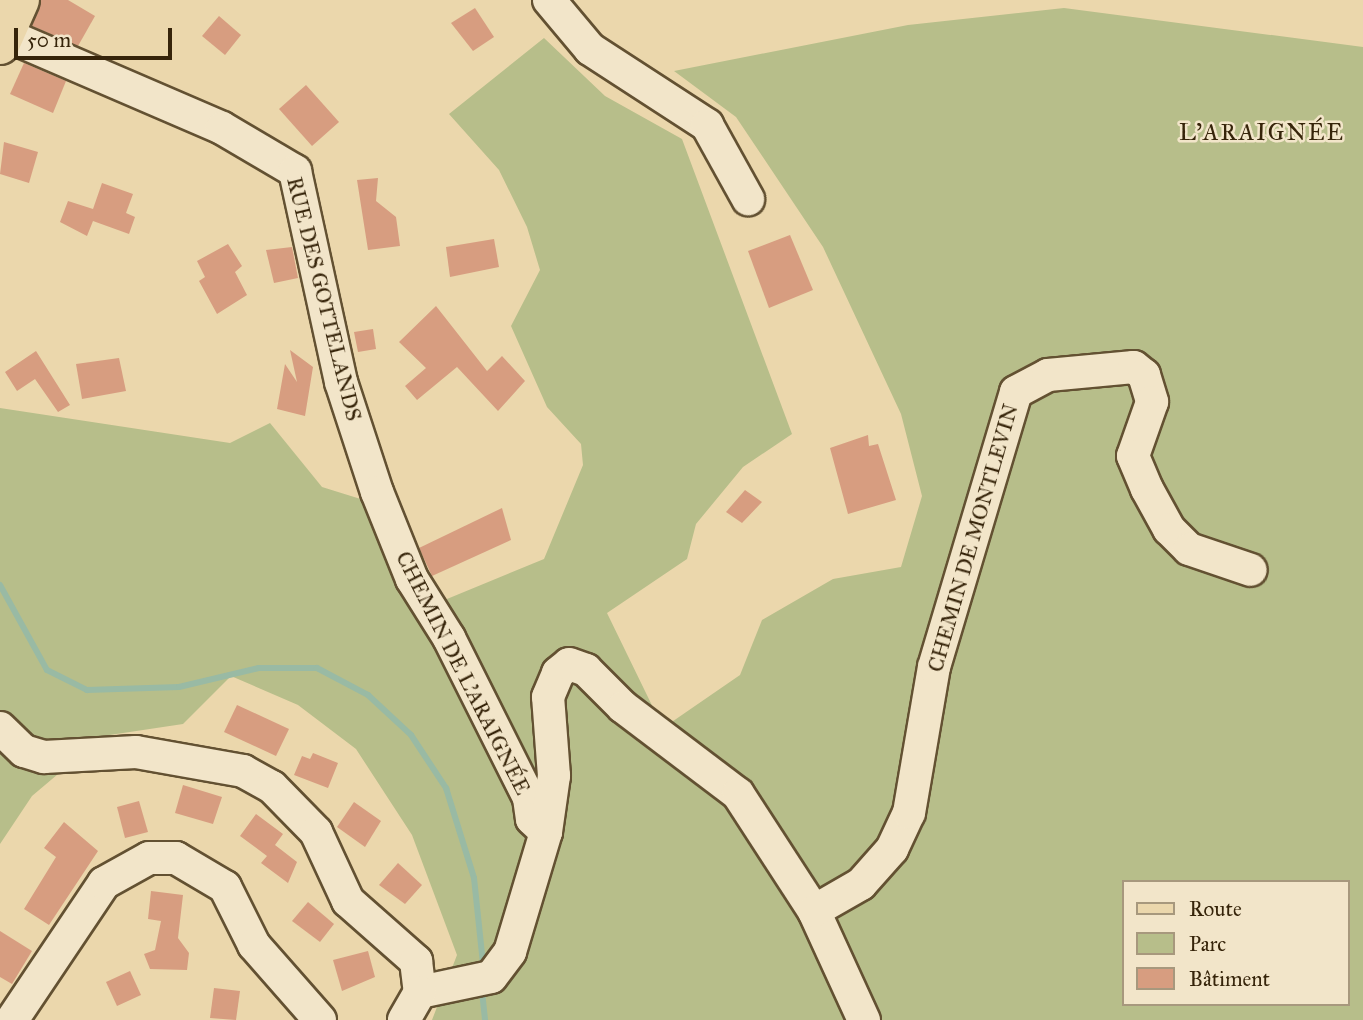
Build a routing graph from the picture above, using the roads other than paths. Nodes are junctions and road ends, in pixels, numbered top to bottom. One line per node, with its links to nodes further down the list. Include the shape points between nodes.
1 (549, 0): 3 (street, via 590,48 707,125)
2 (8, 26): 4 (street, RUE DES GOTTELANDS, via 222,128 295,171 341,382)
3 (748, 199)
4 (377, 492): 7 (street, CHEMIN DE L'ARAIGNÉE, via 412,579 449,638 528,798 532,819)
5 (1251, 570): 8 (street, CHEMIN DE MONTLEVIN, via 1189,550 1163,519 1133,456 1152,402 1144,375 1134,367 1048,374 1016,392 934,667 909,813 892,849 861,884)
6 (0, 729): 9 (street, via 24,751 44,757 135,752 243,771 272,787 316,832 348,901 416,961)
7 (546, 832): 8 (street, via 554,776 548,697 552,682 569,664 586,670 623,707 738,794); 9 (street, via 504,961 491,977)
8 (814, 911): 13 (street)
9 (420, 992): 12 (street)
10 (12, 1020): 11 (street, via 104,883 124,866 176,858 225,887 254,945)
11 (320, 1020)
12 (404, 1020)
13 (864, 1020)

